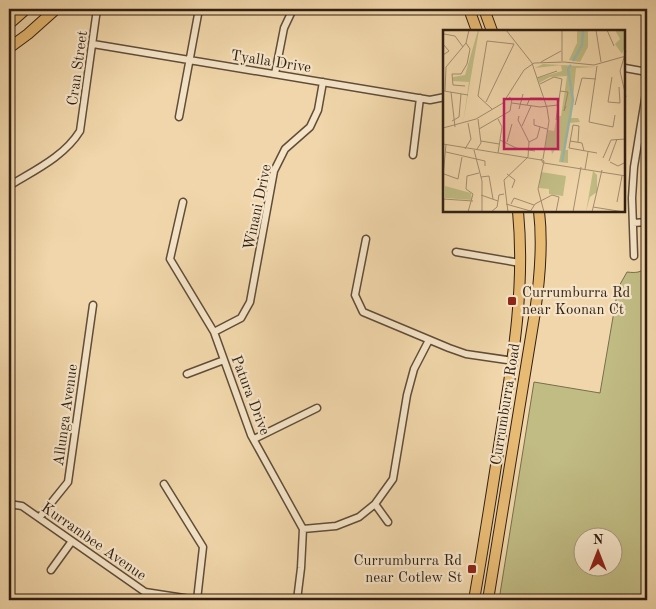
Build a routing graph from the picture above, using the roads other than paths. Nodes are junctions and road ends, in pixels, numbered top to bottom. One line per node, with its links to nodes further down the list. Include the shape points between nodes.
1 (26, 9): 8 (main road)
2 (56, 9): 12 (main road)
3 (97, 9): 11 (street, Cran Street)
4 (199, 9): 13 (street)
5 (293, 9): 16 (street, via 284,28)
6 (469, 9): 9 (main road)
7 (484, 9): 10 (main road)
8 (9, 24)
9 (477, 30)
10 (492, 30)
11 (93, 44): 13 (street, Tyalla Drive); 23 (street, Cran Street, via 80,131 73,143)
12 (9, 48)
13 (190, 60): 16 (street, Tyalla Drive); 21 (street)
14 (626, 68): 15 (street)
15 (647, 72)
16 (275, 74): 17 (street, Tyalla Drive)
17 (323, 82): 20 (street, Tyalla Drive); 35 (street, Winani Drive, via 318,110 310,127 285,149 274,171 250,302 241,318)
18 (647, 87): 28 (street, via 634,166)
19 (443, 97): 20 (street, Tyalla Drive)
20 (420, 98): 22 (street)
21 (179, 117)
22 (413, 155)
23 (9, 186)
24 (183, 202): 35 (street, Patura Drive, via 170,259)
25 (518, 212): 32 (main road, Currumburra Road)
26 (538, 212): 34 (main road, Currumburra Road, via 541,242)
27 (647, 222): 28 (street)
28 (633, 223): 31 (street)
29 (366, 239): 36 (street, via 355,295 363,312)
30 (456, 252): 32 (street)
31 (634, 256)
32 (520, 263): 38 (main road, Currumburra Road)
33 (92, 305): 45 (street, Allunga Avenue, via 68,482)
34 (536, 312): 38 (main road, via 520,356); 53 (main road, Currumburra Road)
35 (214, 332): 37 (street, Patura Drive)
36 (429, 340): 38 (street, via 466,354); 44 (street, via 414,369 407,395 393,479)
37 (224, 360): 39 (street); 41 (street, Patura Drive)
38 (514, 361): 52 (main road, Currumburra Road)
39 (187, 374)
40 (317, 408): 41 (street)
41 (254, 439): 47 (street, Patura Drive)
42 (164, 484): 50 (street, via 203,547)
43 (9, 504): 45 (street, Kurrambee Avenue, via 22,506)
44 (375, 504): 46 (street); 47 (street, via 359,518 336,526)
45 (39, 518): 48 (street, Kurrambee Avenue)
46 (388, 522)
47 (303, 529): 51 (street)
48 (72, 541): 49 (street); 50 (street, Kurrambee Avenue, via 145,592)
49 (51, 570)
50 (197, 600)
51 (297, 600)
52 (474, 600)
53 (488, 600)

